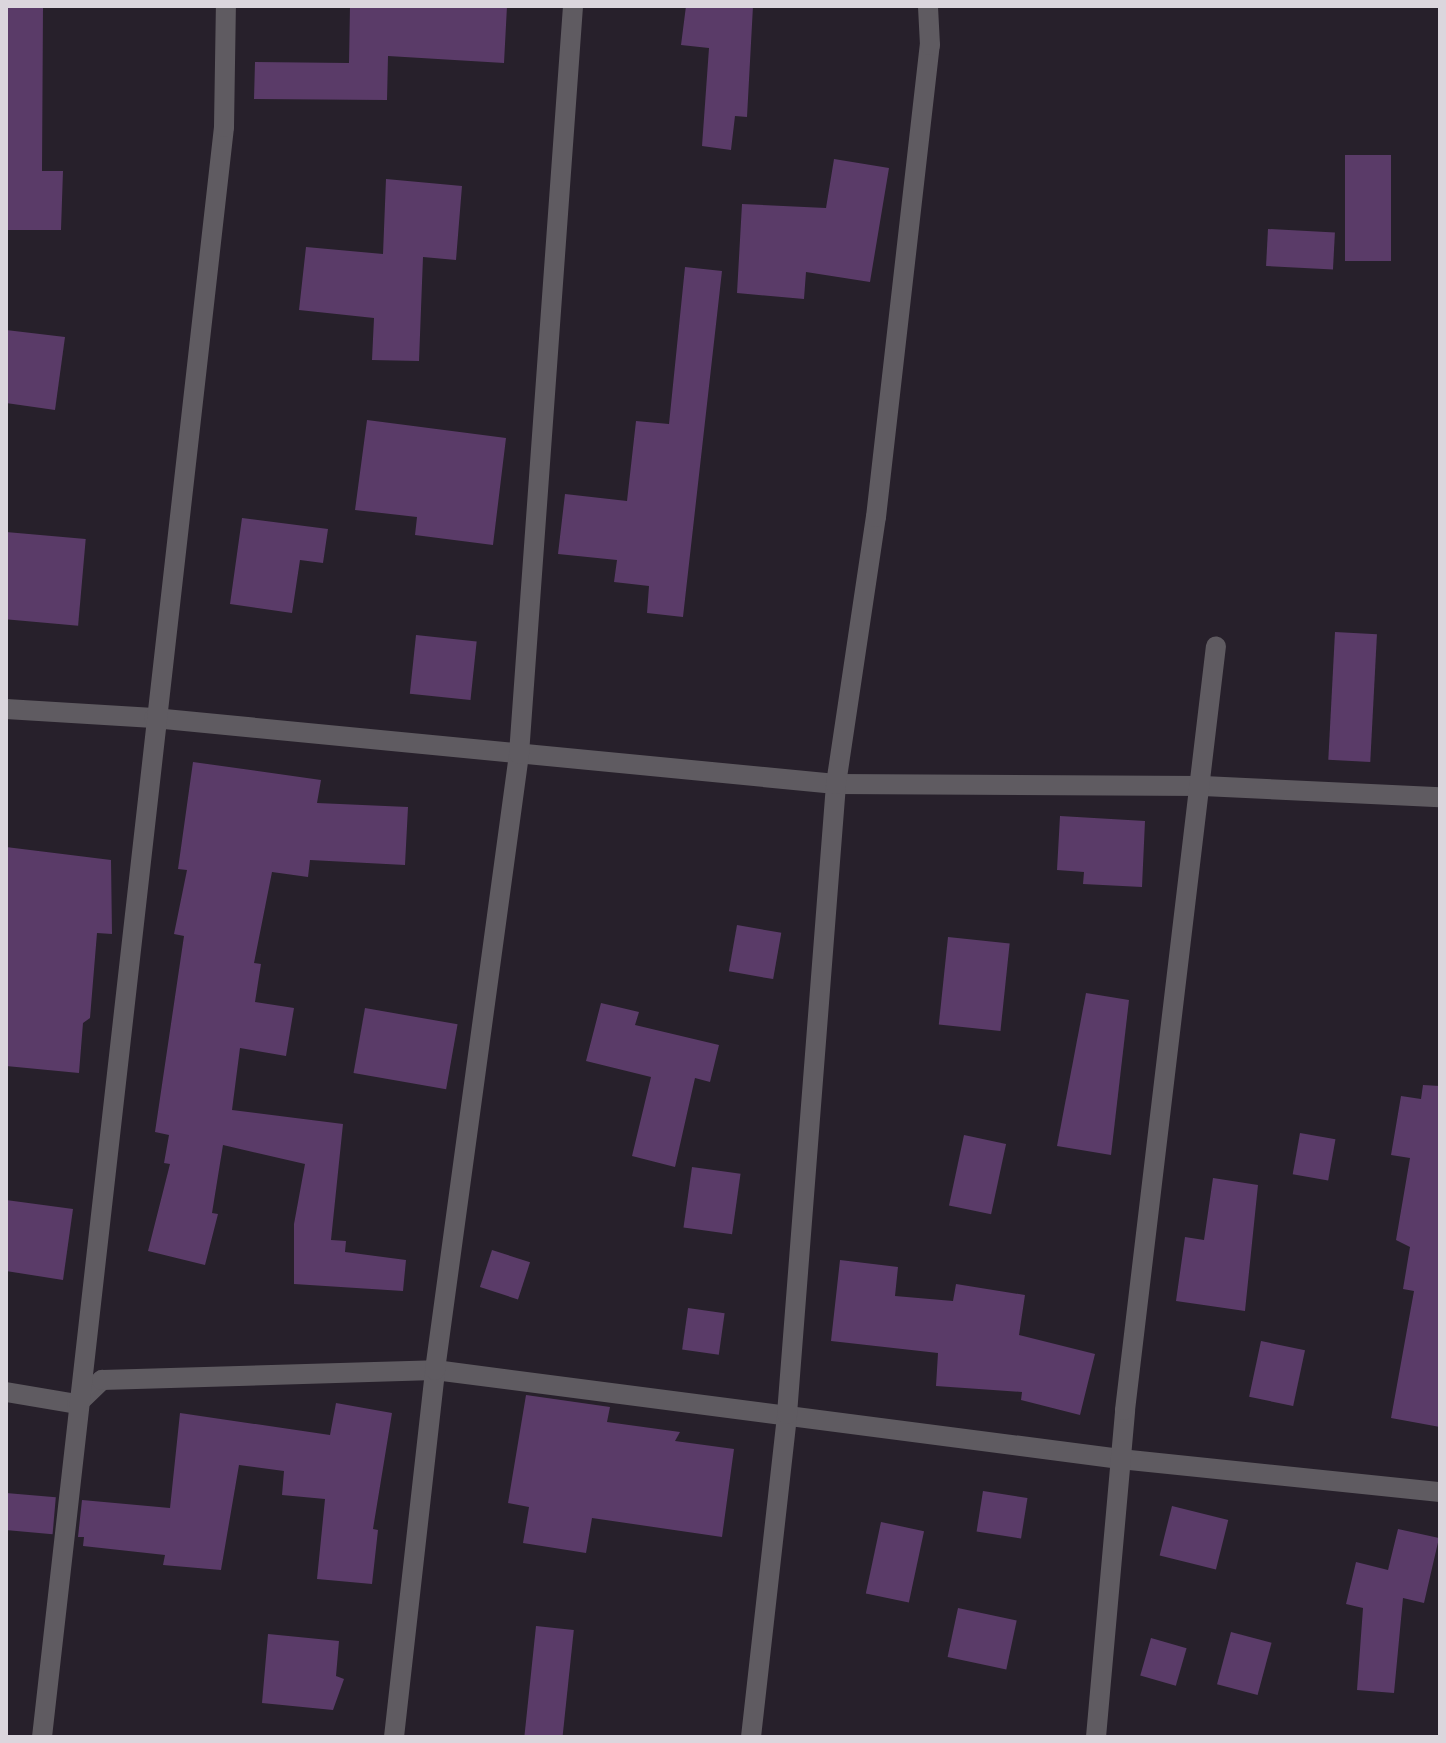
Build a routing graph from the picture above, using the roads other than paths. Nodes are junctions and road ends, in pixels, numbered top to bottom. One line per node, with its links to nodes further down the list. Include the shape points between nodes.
1 (226, 6): 6 (street, via 224,127)
2 (573, 6): 7 (street)
3 (928, 6): 8 (street, via 930,45 876,517)
4 (1216, 646): 9 (street)
5 (6, 709): 6 (street)
6 (154, 718): 7 (street); 13 (street)
7 (519, 754): 8 (street); 11 (street)
8 (836, 784): 9 (street); 14 (street)
9 (1203, 786): 10 (street); 15 (street)
10 (1440, 797)
11 (435, 1370): 13 (street, via 102,1380); 14 (street); 18 (street)
12 (6, 1392): 13 (street)
13 (77, 1404): 17 (street)
14 (787, 1414): 15 (street); 19 (street)
15 (1120, 1459): 16 (street); 20 (street)
16 (1440, 1492)
17 (42, 1737)
18 (394, 1737)
19 (751, 1737)
20 (1096, 1737)

